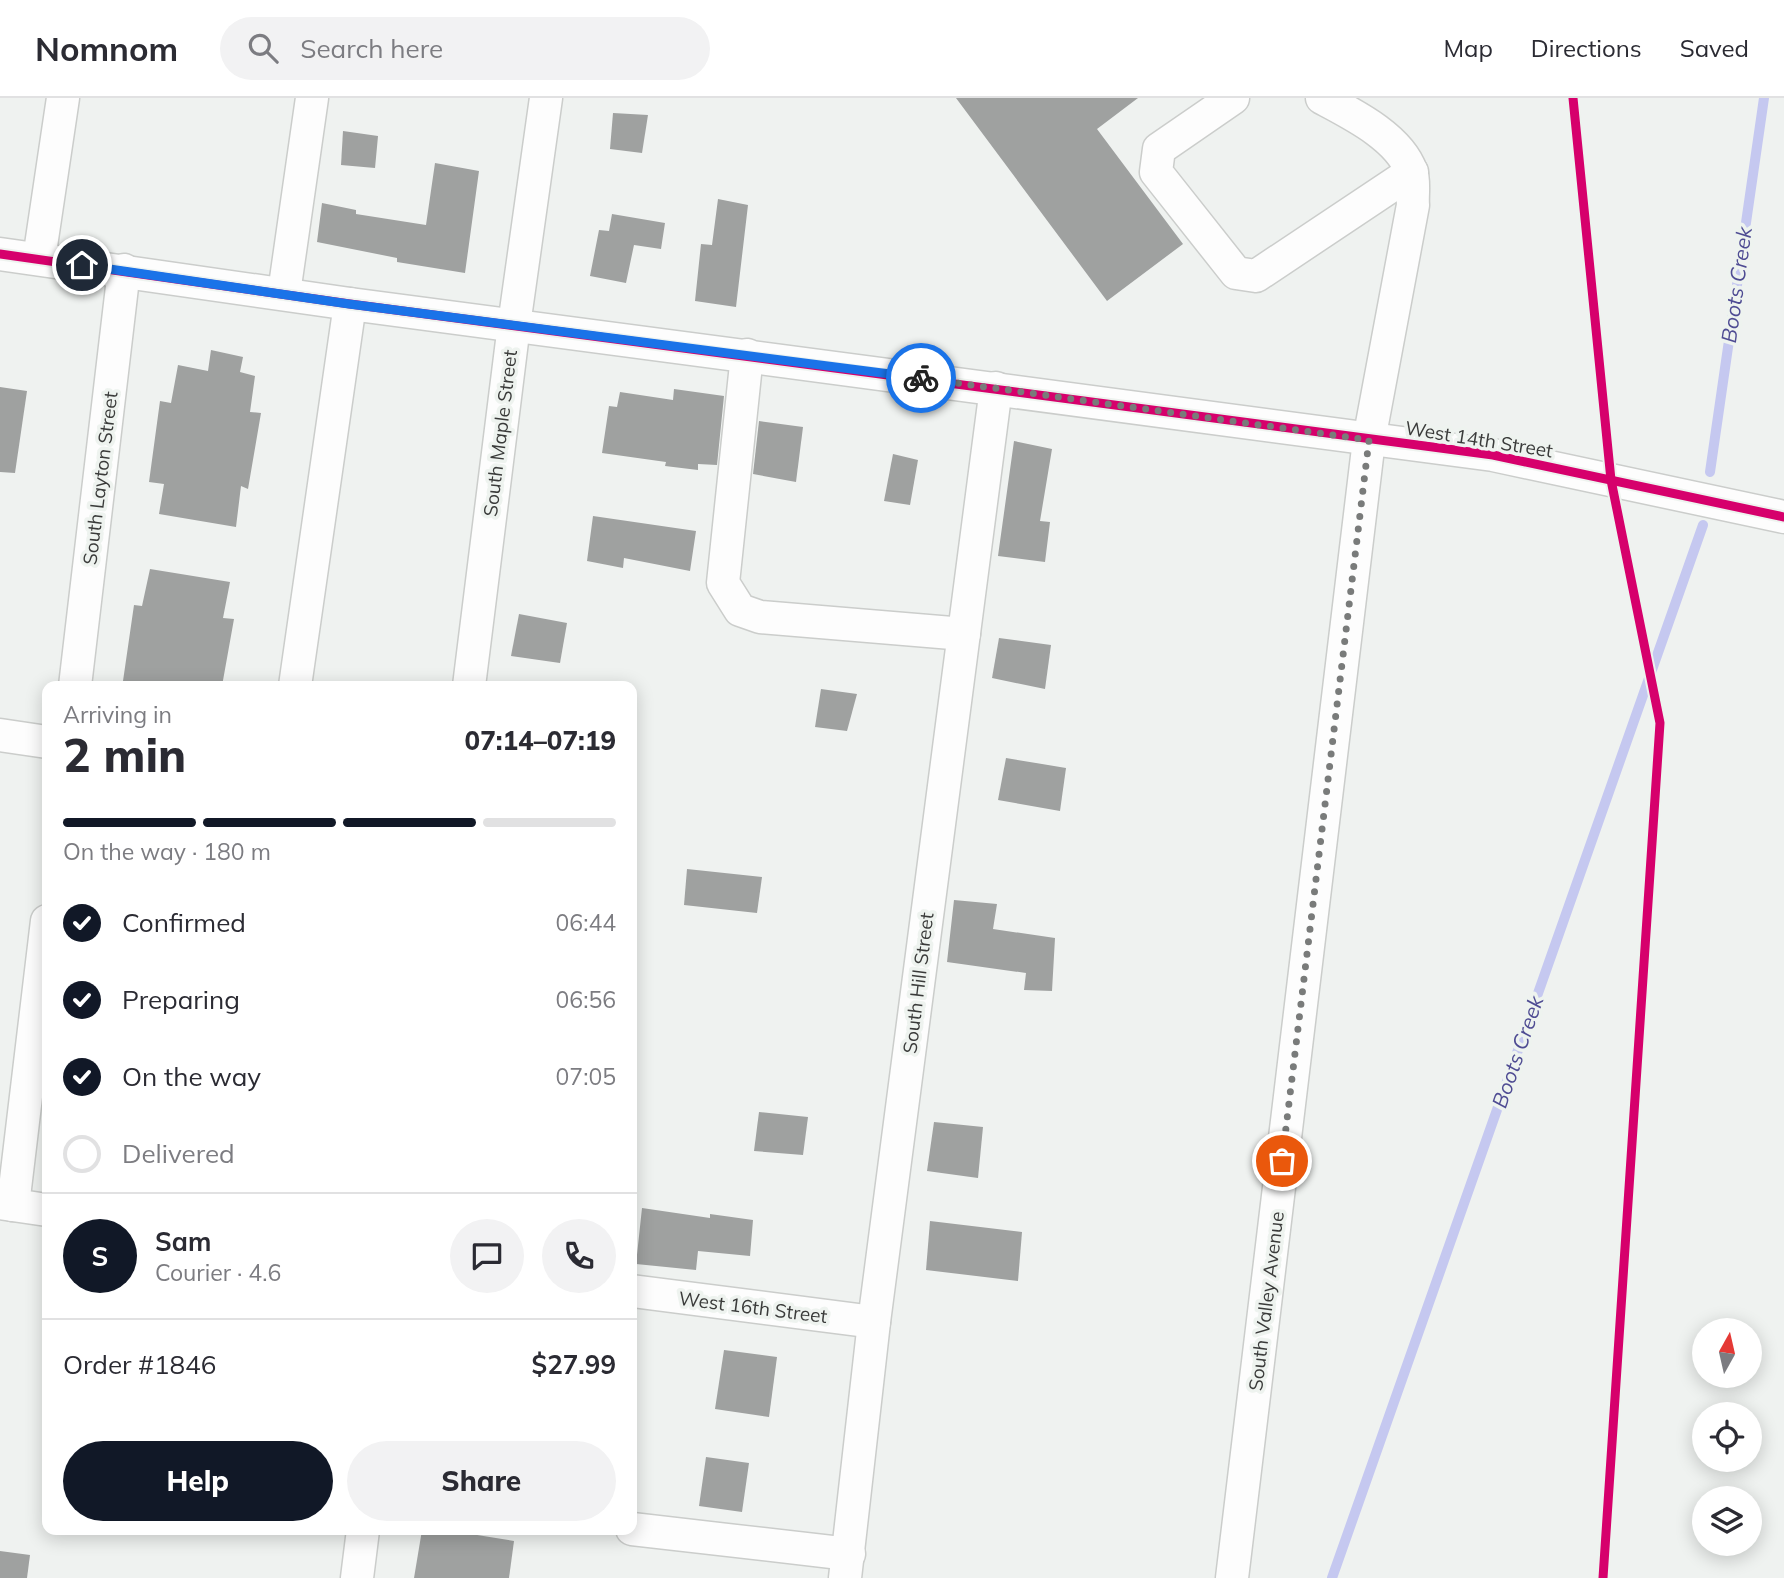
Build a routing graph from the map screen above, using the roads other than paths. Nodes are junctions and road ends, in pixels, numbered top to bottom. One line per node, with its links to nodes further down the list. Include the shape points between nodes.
1 (63, 98): 8 (street)
2 (312, 98): 10 (street)
3 (546, 98): 12 (street, South Maple Street)
4 (1233, 98): 6 (street, via 1159,149 1156,172 1236,274 1256,276)
5 (1322, 98): 6 (street, via 1367,122 1396,148)
6 (1412, 172): 15 (street, South Valley Avenue, via 1413,205)
7 (0, 254): 8 (street, West 14th Street)
8 (39, 259): 9 (street, West 14th Street)
9 (124, 270): 10 (street, West 14th Street); 18 (street, South Layton Street)
10 (284, 293): 11 (street, West 14th Street)
11 (349, 304): 12 (street, West 14th Street); 19 (street)
12 (514, 325): 13 (street, West 14th Street); 20 (street, South Maple Street)
13 (747, 355): 14 (street, West 14th Street); 17 (street, via 723,583 740,610 760,617)
14 (996, 388): 15 (street, West 14th Street); 17 (street, South Hill Street)
15 (1369, 440): 16 (street, West 14th Street, via 1493,455); 32 (street, South Valley Avenue)
16 (1784, 517)
17 (964, 634): 27 (street, South Hill Street)
18 (76, 681)
19 (296, 681)
20 (470, 681)
21 (0, 735): 22 (street)
22 (42, 741)
23 (42, 956): 24 (street)
24 (7, 1204): 25 (street)
25 (42, 1209)
26 (637, 1293): 27 (street, West 16th Street)
27 (874, 1322): 30 (street, South Hill Street)
28 (637, 1529): 30 (street)
29 (362, 1535): 31 (street)
30 (847, 1566)
31 (357, 1578)
32 (1232, 1578)

